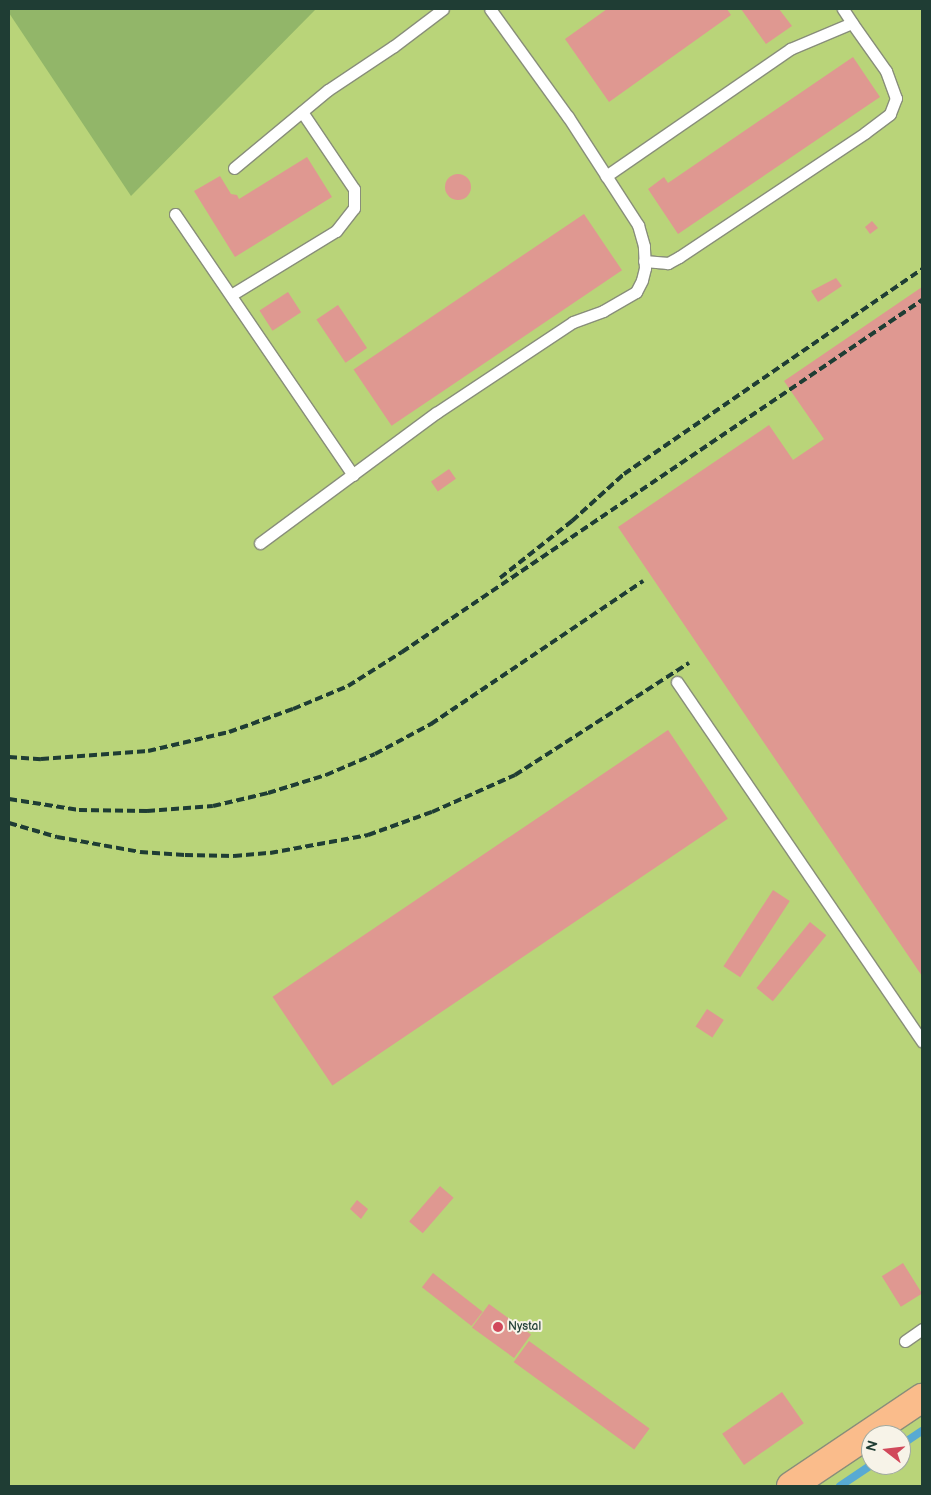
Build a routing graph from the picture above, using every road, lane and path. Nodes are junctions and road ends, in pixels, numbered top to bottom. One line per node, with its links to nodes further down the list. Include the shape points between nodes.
1 (443, 9): 5 (lane)
2 (490, 9): 7 (lane)
3 (843, 9): 4 (lane)
4 (852, 23): 7 (lane, via 790,49); 9 (lane, via 886,71 896,98 890,114 679,257 668,263)
5 (302, 112): 6 (lane); 10 (lane, via 354,189 354,208 336,231)
6 (234, 168)
7 (606, 176): 9 (lane, via 638,225)
8 (175, 214): 10 (lane)
9 (644, 260): 11 (lane, via 642,280 636,292 603,311 573,322 436,413)
10 (231, 295): 11 (lane)
11 (353, 475): 12 (lane)
12 (260, 543)
13 (677, 682): 14 (lane)
14 (922, 1041)
15 (922, 1329): 16 (lane)
16 (905, 1341)
17 (922, 1398): 18 (highway)
18 (792, 1486)

